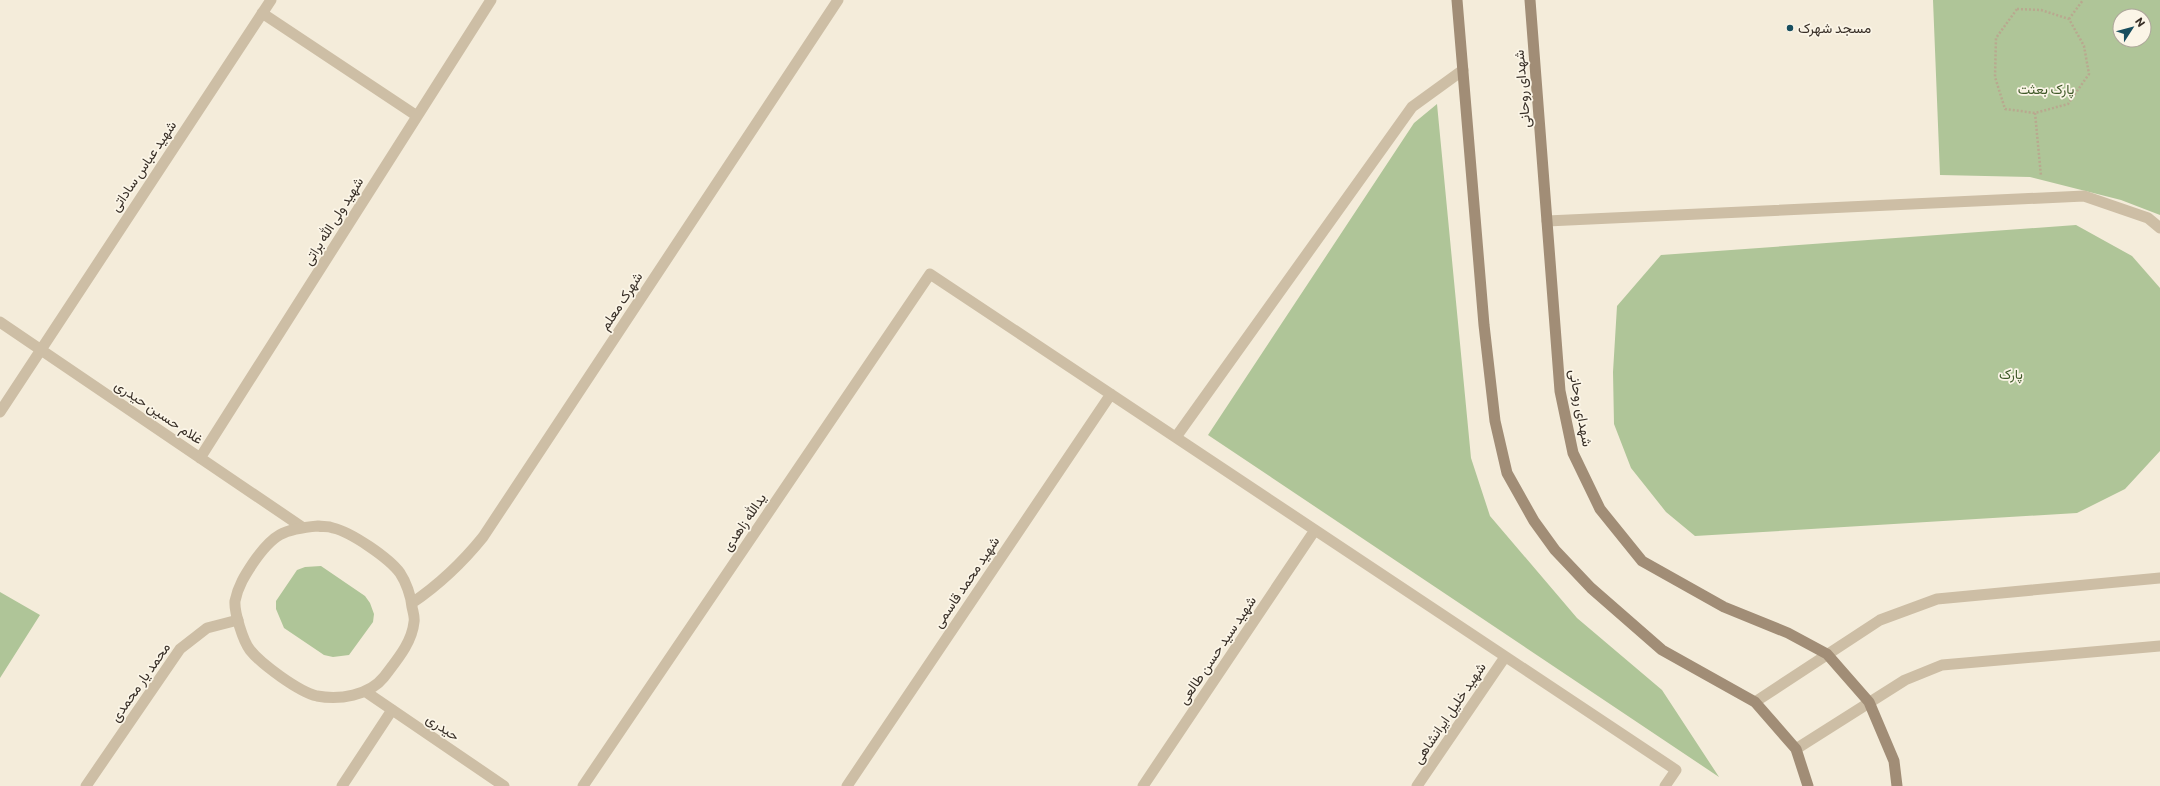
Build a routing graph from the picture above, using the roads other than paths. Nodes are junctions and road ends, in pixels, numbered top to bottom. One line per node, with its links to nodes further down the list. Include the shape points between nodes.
1 (271, 0): 6 (street, شهید عباس ساداتی)
2 (491, 0): 8 (street, شهید ولی الله براتی)
3 (837, 0): 20 (street, شهرک معلم, via 483,537 462,563 437,586)
4 (1457, 0): 7 (main road)
5 (1530, 0): 9 (main road, شهدای روحانی)
6 (262, 13): 8 (street); 12 (street, شهید عباس ساداتی)
7 (1462, 70): 15 (street, via 1412,107); 26 (main road, via 1485,333 1495,421 1507,473 1534,521 1555,550 1591,588 1662,650)
8 (417, 116): 16 (street, شهید ولی الله براتی)
9 (1547, 221): 10 (street, via 2084,196 2148,218); 23 (main road, شهدای روحانی, via 1560,391 1573,453 1600,509 1642,561 1724,607 1788,633)
10 (2160, 228)
11 (0, 322): 12 (street, غلام حسین حیدری)
12 (40, 349): 14 (street, شهید عباس ساداتی); 16 (street, غلام حسین حیدری)
13 (1111, 394): 15 (street); 33 (street, یدالله زاهدی, via 930,274); 34 (street, شهید محمد قاسمی)
14 (0, 412)
15 (1176, 437): 18 (street)
16 (200, 458): 17 (street, غلام حسین حیدری)
17 (302, 527): 20 (street, via 333,528 359,541 389,562 400,574); 21 (street, via 284,531 268,543 259,554 241,583 235,602)
18 (1315, 530): 24 (street); 35 (street, شهید سید حسن طالعی)
19 (2160, 578): 23 (street, via 1937,599 1880,620)
20 (412, 603): 25 (street, via 414,622 409,641 382,680)
21 (238, 620): 25 (street, via 249,650 302,690 316,696 331,697); 30 (street, محمد یار محمدی, via 207,628 180,649)
22 (2160, 646): 27 (street, via 1942,665 1905,680)
23 (1827, 654): 26 (street); 27 (main road, شهدای روحانی)
24 (1505, 657): 36 (street, شهید خلیل ایرانشاهی); 37 (street, via 1676,770)
25 (366, 692): 28 (street, حیدری)
26 (1755, 702): 29 (main road)
27 (1869, 702): 29 (street); 39 (main road, شهدای روحانی, via 1894,761)
28 (392, 710): 31 (street); 32 (street, حیدری)
29 (1796, 749): 38 (main road)
30 (86, 786)
31 (342, 786)
32 (504, 786)
33 (583, 786)
34 (847, 786)
35 (1143, 786)
36 (1417, 786)
37 (1665, 786)
38 (1808, 786)
39 (1897, 786)

